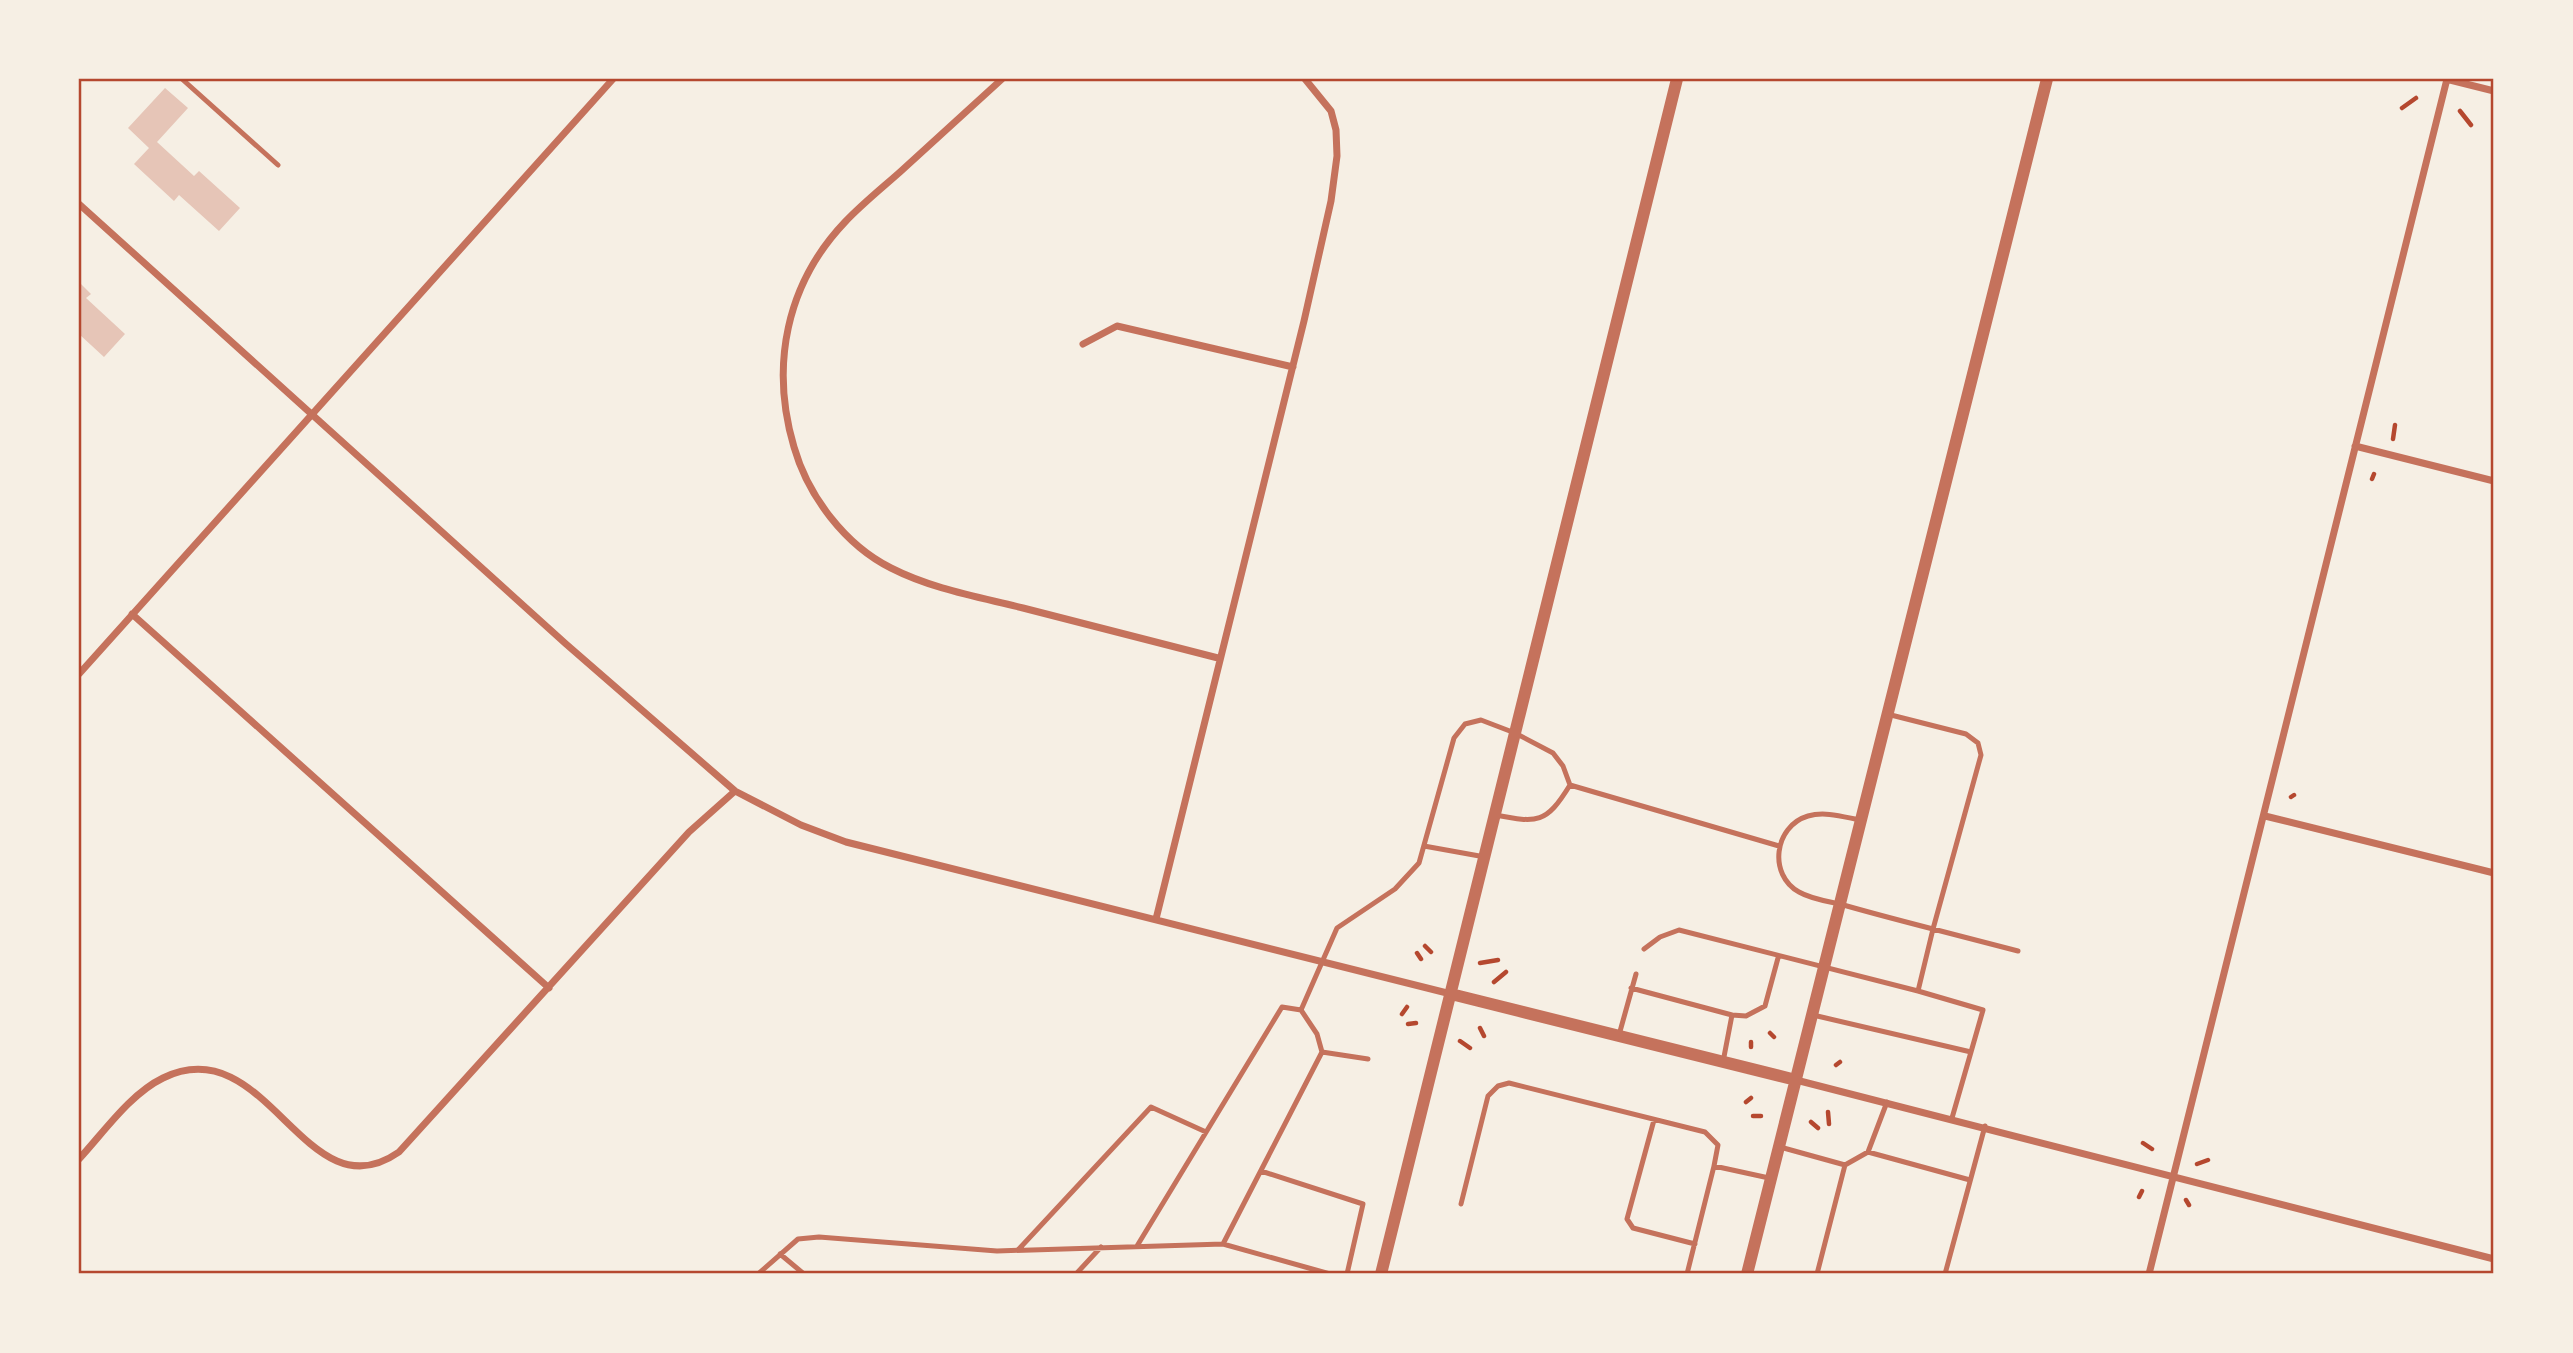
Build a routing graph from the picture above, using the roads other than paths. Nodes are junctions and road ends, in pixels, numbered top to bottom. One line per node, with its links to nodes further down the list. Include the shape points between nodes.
1 (182, 79): 9 (lane)
2 (613, 79): 13 (street)
3 (1002, 79): 17 (street, via 846,221 819,253 802,284 789,318 783,354 786,422 797,459 832,519 870,555 895,570 987,599)
4 (1305, 79): 12 (street, via 1331,111 1337,156)
5 (1677, 79): 20 (street)
6 (2047, 79): 19 (street)
7 (2447, 79): 8 (street); 14 (street)
8 (2494, 91)
9 (278, 165)
10 (79, 204): 13 (street)
11 (1083, 344): 12 (street, via 1117,326)
12 (1293, 367): 17 (street)
13 (312, 413): 16 (street); 22 (street)
14 (2355, 446): 15 (street); 24 (street)
15 (2494, 481)
16 (132, 614): 18 (street); 39 (street)
17 (1218, 658): 31 (street)
18 (79, 674)
19 (1887, 714): 25 (street); 32 (lane, via 1966,734 1978,743 1980,755)
20 (1515, 733): 21 (lane, via 1553,752); 23 (street); 26 (lane, via 1481,720 1465,724 1454,738)
21 (1570, 785): 23 (lane, via 1558,804 1530,822); 27 (lane)
22 (735, 790): 31 (street, via 801,825 846,842); 39 (street, via 689,832)
23 (1495, 815): 28 (street)
24 (2265, 816): 29 (street); 64 (street)
25 (1860, 820): 27 (lane, via 1807,816 1788,829); 30 (street)
26 (1424, 846): 28 (lane); 36 (lane, via 1419,863 1395,888 1336,928)
27 (1779, 846): 30 (lane, via 1780,869 1790,886)
28 (1485, 857): 42 (street)
29 (2494, 873)
30 (1839, 904): 32 (lane); 37 (street)
31 (1156, 919): 36 (street)
32 (1933, 929): 34 (lane); 41 (lane)
33 (1644, 949): 35 (lane, via 1679,930)
34 (2018, 951)
35 (1778, 958): 37 (lane); 45 (lane, via 1765,1006 1746,1016)
36 (1321, 961): 42 (street); 43 (lane)
37 (1824, 967): 41 (lane); 44 (street)
38 (1636, 974): 40 (lane)
39 (549, 988): 59 (street, via 387,1160 366,1167 329,1160 245,1084 206,1071 183,1071 146,1088)
40 (1631, 988): 45 (lane); 46 (lane)
41 (1917, 991): 48 (lane, via 1983,1010)
42 (1451, 994): 46 (street); 79 (street)
43 (1301, 1010): 47 (lane, via 1317,1034); 56 (lane, via 1282,1007)
44 (1812, 1014): 48 (lane); 51 (street)
45 (1732, 1015): 50 (lane)
46 (1619, 1035): 50 (street)
47 (1322, 1052): 49 (lane); 62 (lane)
48 (1971, 1052): 53 (lane)
49 (1368, 1059)
50 (1723, 1062): 51 (street)
51 (1796, 1080): 52 (street); 57 (street)
52 (1887, 1102): 53 (street); 58 (lane)
53 (1952, 1118): 55 (street)
54 (1654, 1119): 61 (lane, via 1705,1132 1718,1145); 66 (lane, via 1509,1083 1498,1086 1488,1096); 68 (lane, via 1628,1219 1633,1228)
55 (1985, 1126): 64 (street); 65 (lane)
56 (1206, 1132): 69 (lane); 71 (lane, via 1152,1107)
57 (1779, 1147): 60 (lane); 63 (street)
58 (1868, 1152): 60 (lane); 65 (lane)
59 (79, 1159)
60 (1845, 1165): 82 (lane)
61 (1714, 1166): 63 (lane); 68 (lane)
62 (1261, 1171): 67 (lane); 78 (lane, via 1363,1204)
63 (1770, 1178): 81 (street)
64 (2174, 1179): 73 (street); 84 (street)
65 (1970, 1180): 83 (lane)
66 (1461, 1204)
67 (1223, 1244): 69 (lane); 77 (lane)
68 (1695, 1244): 80 (lane)
69 (1137, 1246): 70 (lane)
70 (1101, 1247): 71 (lane); 76 (lane)
71 (1018, 1251): 72 (lane, via 819,1237 798,1239)
72 (780, 1254): 74 (lane); 75 (lane)
73 (2494, 1259)
74 (758, 1274)
75 (804, 1274)
76 (1076, 1274)
77 (1330, 1274)
78 (1347, 1274)
79 (1381, 1274)
80 (1687, 1274)
81 (1747, 1274)
82 (1817, 1274)
83 (1945, 1274)
84 (2149, 1274)

